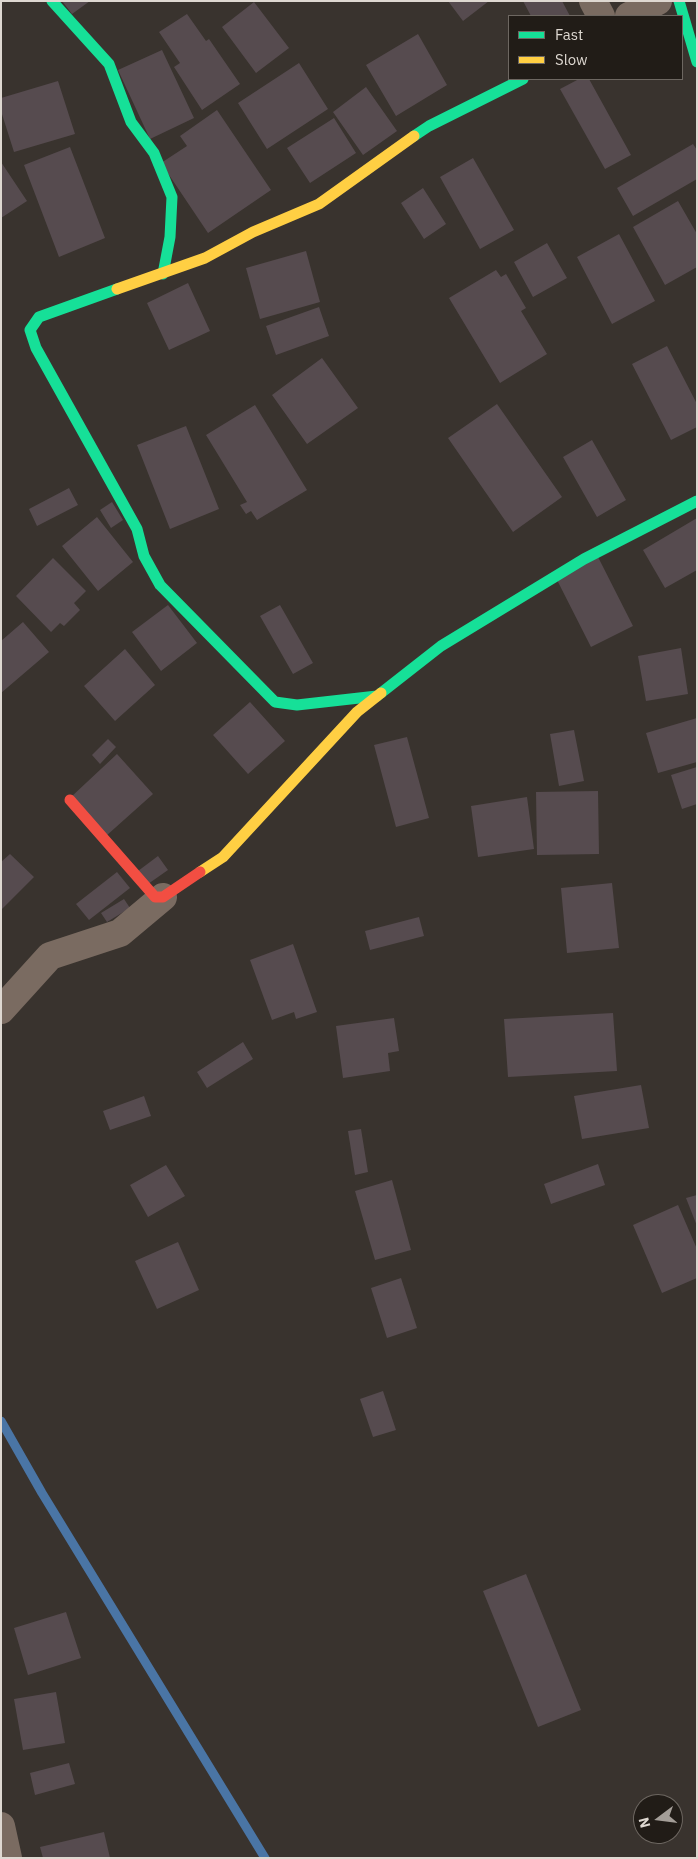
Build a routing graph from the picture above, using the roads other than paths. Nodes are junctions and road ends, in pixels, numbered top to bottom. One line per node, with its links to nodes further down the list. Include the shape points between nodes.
1 (52, 1): 9 (street, via 109,64 130,122 154,153 172,197 170,237)
2 (593, 1): 5 (street)
3 (658, 1): 6 (street)
4 (679, 1): 7 (street)
5 (600, 15)
6 (632, 15)
7 (697, 62)
8 (522, 80): 9 (street, via 429,126 320,204)
9 (163, 274): 11 (street, via 39,317 30,330 36,348 137,529 144,556 160,585 255,683 275,702 297,705)
10 (697, 501): 11 (street, via 584,559 441,646)
11 (377, 696): 13 (street, via 357,712 223,857)
12 (70, 800): 13 (street, via 149,892 155,897)
13 (163, 897): 14 (street, via 120,932 50,956)
14 (1, 1010)
15 (1, 1826): 16 (street)
16 (8, 1858)

